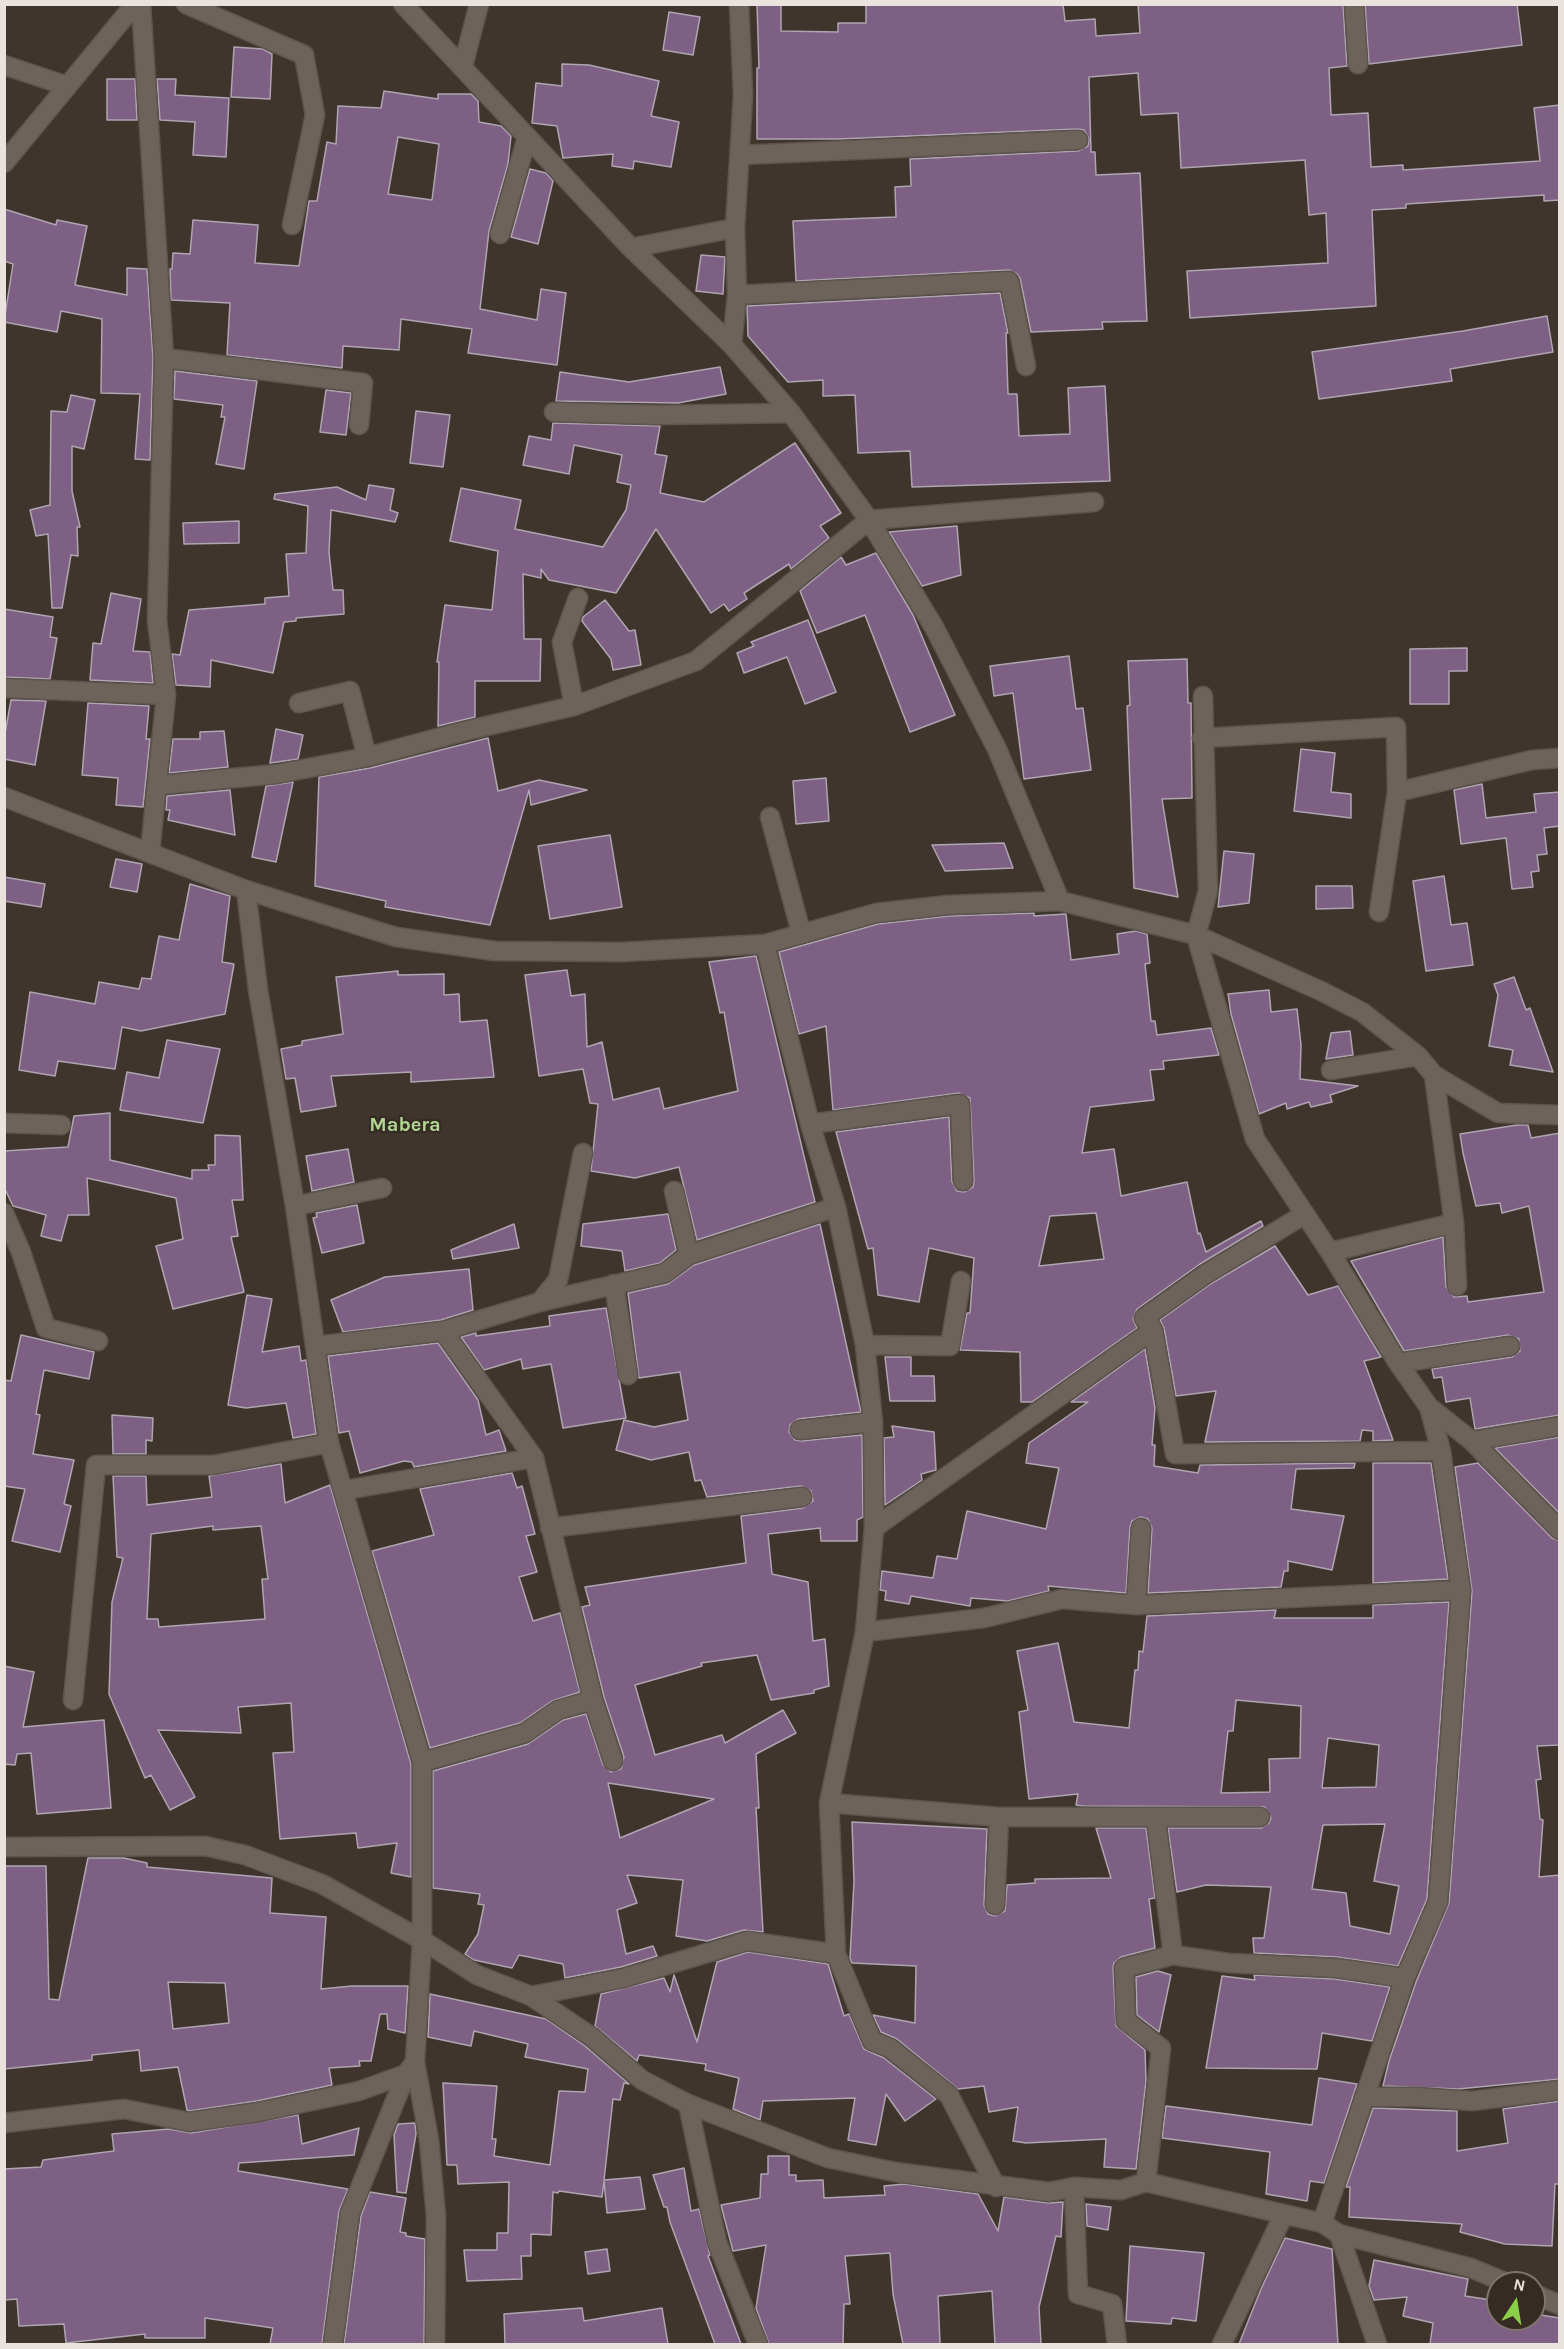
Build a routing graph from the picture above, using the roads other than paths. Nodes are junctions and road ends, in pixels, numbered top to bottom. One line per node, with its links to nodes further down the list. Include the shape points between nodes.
1 (135, 4): 11 (street)
2 (141, 4): 22 (street)
3 (186, 4): 16 (street, via 304,55 315,115)
4 (403, 4): 10 (street)
5 (479, 4): 10 (street)
6 (739, 4): 14 (street, via 743,95)
7 (1354, 4): 8 (street)
8 (1358, 64)
9 (4, 65): 11 (street)
10 (463, 66): 12 (street)
11 (68, 86): 15 (street)
12 (527, 137): 18 (street); 19 (street)
13 (1078, 140): 14 (street)
14 (740, 155): 17 (street)
15 (4, 163)
16 (292, 225)
17 (735, 228): 19 (street); 20 (street)
18 (500, 234)
19 (631, 248): 21 (street)
20 (737, 295): 21 (street); 23 (street, via 1009,281)
21 (732, 345): 25 (street)
22 (164, 358): 26 (street, via 363,382); 31 (street, via 158,620)
23 (1026, 366)
24 (554, 412): 25 (street)
25 (791, 413): 28 (street)
26 (359, 425)
27 (1094, 502): 28 (street)
28 (868, 520): 34 (street, via 696,661); 44 (street, via 934,627 997,749)
29 (578, 598): 34 (street, via 562,642)
30 (4, 688): 31 (street)
31 (166, 695): 38 (street)
32 (1203, 696): 35 (street)
33 (299, 703): 36 (street, via 350,691)
34 (574, 706): 36 (street)
35 (1202, 738): 39 (street, via 1396,727); 47 (street, via 1208,891)
36 (367, 757): 38 (street, via 278,774)
37 (1560, 758): 39 (street, via 1532,760)
38 (159, 785): 42 (street)
39 (1397, 792): 45 (street)
40 (4, 797): 42 (street)
41 (770, 817): 46 (street)
42 (150, 852): 43 (street)
43 (246, 890): 48 (street, via 396,937 495,951 622,952); 60 (street, via 258,990)
44 (1060, 901): 46 (street, via 948,905 876,913); 47 (street)
45 (1379, 912)
46 (801, 932): 48 (street)
47 (1196, 935): 49 (street, via 1362,1012); 63 (street, via 1255,1139)
48 (765, 944): 54 (street)
49 (1418, 1056): 50 (street); 51 (street)
50 (1331, 1070)
51 (1434, 1075): 52 (street, via 1498,1113); 64 (street)
52 (1560, 1115)
53 (4, 1123): 55 (street)
54 (810, 1124): 57 (street, via 960,1104); 61 (street)
55 (61, 1125)
56 (583, 1153): 70 (street, via 558,1280)
57 (963, 1181)
58 (382, 1188): 60 (street)
59 (674, 1191): 66 (street)
60 (295, 1206): 75 (street)
61 (836, 1207): 66 (street); 74 (street)
62 (4, 1213): 73 (street, via 45,1328)
63 (1305, 1214): 65 (street); 71 (street, via 1206,1274 1144,1318)
64 (1454, 1223): 65 (street); 69 (street)
65 (1330, 1252): 77 (street)
66 (689, 1255): 68 (street, via 665,1273)
67 (961, 1281): 74 (street, via 950,1346)
68 (614, 1284): 70 (street); 78 (street)
69 (1456, 1286)
70 (540, 1302): 72 (street)
71 (1153, 1330): 85 (street, via 1175,1454); 90 (street)
72 (443, 1331): 75 (street); 86 (street)
73 (98, 1341)
74 (865, 1345): 80 (street)
75 (316, 1346): 84 (street)
76 (1510, 1346): 77 (street)
77 (1398, 1363): 79 (street)
78 (627, 1375)
79 (1430, 1407): 83 (street); 85 (street)
80 (873, 1422): 82 (street); 90 (street)
81 (1560, 1426): 83 (street)
82 (800, 1430)
83 (1472, 1441): 92 (street)
84 (329, 1443): 87 (street); 97 (street, via 214,1465 96,1465)
85 (1441, 1451): 93 (street)
86 (534, 1458): 87 (street); 89 (street)
87 (345, 1490): 99 (street)
88 (802, 1497): 89 (street)
89 (550, 1528): 96 (street)
90 (874, 1528): 95 (street)
91 (1142, 1528): 94 (street)
92 (1560, 1530)
93 (1461, 1590): 94 (street); 109 (street, via 1438,1902)
94 (1136, 1605): 95 (street, via 1062,1599 984,1618)
95 (865, 1632): 100 (street)
96 (593, 1700): 98 (street); 99 (street, via 558,1710 525,1733)
97 (73, 1701)
98 (613, 1761)
99 (422, 1762): 106 (street)
100 (829, 1803): 101 (street); 107 (street)
101 (999, 1817): 103 (street); 105 (street)
102 (1260, 1817): 103 (street)
103 (1156, 1819): 108 (street)
104 (4, 1847): 106 (street, via 215,1848 245,1855 321,1884)
105 (995, 1905)
106 (422, 1940): 110 (street, via 477,1975); 111 (street)
107 (836, 1954): 110 (street, via 747,1941 624,1978); 117 (street, via 872,2041 891,2048 949,2095)
108 (1173, 1955): 109 (street, via 1229,1963 1336,1968); 116 (street, via 1124,1968 1126,2021 1161,2048)
109 (1405, 1978): 113 (street)
110 (531, 1996): 114 (street, via 592,2037 642,2080)
111 (410, 2068): 115 (street, via 359,2091 189,2122 124,2109); 125 (street, via 350,2213); 126 (street, via 429,2140 436,2216)
112 (1560, 2090): 113 (street, via 1472,2102)
113 (1364, 2097): 120 (street)
114 (688, 2104): 117 (street, via 828,2158); 127 (street, via 717,2241)
115 (4, 2123)
116 (1146, 2182): 118 (street, via 1121,2190); 119 (street, via 1265,2208)
117 (996, 2187): 118 (street, via 1049,2192)
118 (1074, 2187): 128 (street, via 1078,2294 1112,2304)
119 (1283, 2216): 120 (street); 129 (street)
120 (1322, 2223): 121 (street)
121 (1340, 2234): 122 (street); 130 (street)
122 (1486, 2274)
123 (1546, 2299): 124 (street)
124 (1560, 2305)
125 (333, 2344)
126 (435, 2344)
127 (758, 2344)
128 (1117, 2344)
129 (1222, 2344)
130 (1377, 2344)

